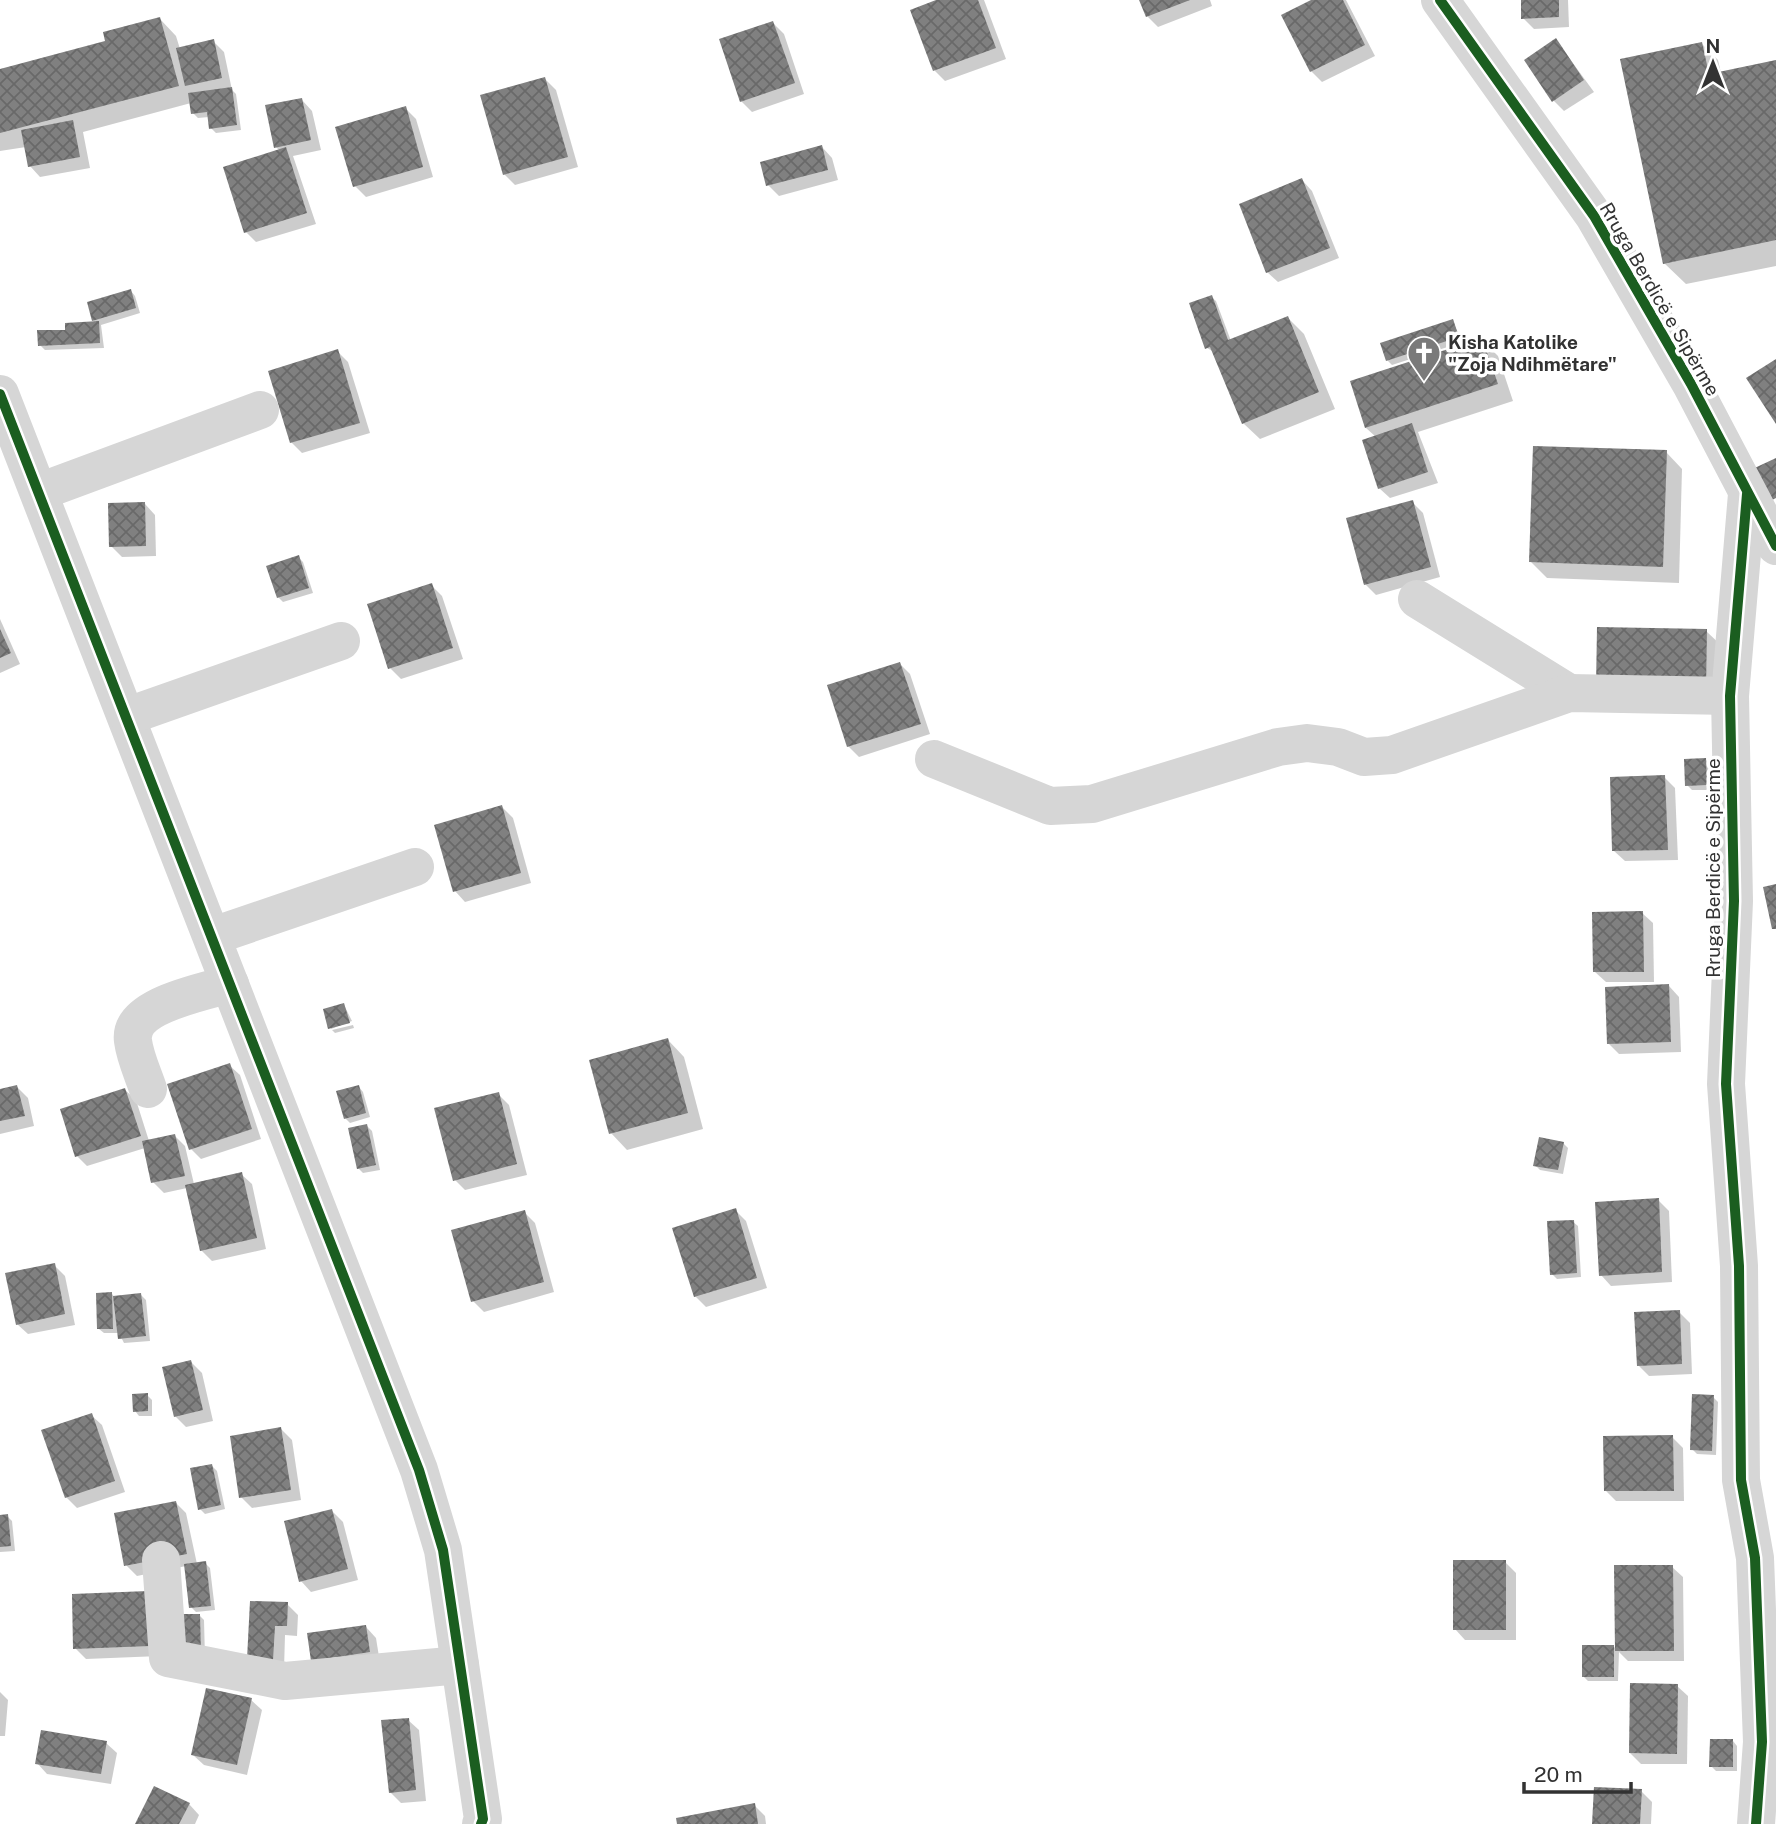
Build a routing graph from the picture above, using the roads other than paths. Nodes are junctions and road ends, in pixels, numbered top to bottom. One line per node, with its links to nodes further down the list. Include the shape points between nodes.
1 (1440, 0): 5 (street, Rruga Berdicë e Sipërme, via 1594,216 1691,384)
2 (0, 394): 4 (street)
3 (260, 410): 4 (street)
4 (39, 492): 11 (street)
5 (1747, 494): 6 (street); 10 (street, Rruga Berdicë e Sipërme)
6 (1776, 546)
7 (1417, 599): 9 (street)
8 (341, 642): 11 (street)
9 (1569, 693): 10 (street); 12 (street, via 1392,755 1364,757 1338,747 1307,743 1278,747 1092,804 1050,806)
10 (1730, 696): 20 (street, Rruga Berdicë e Sipërme, via 1734,901 1726,1084 1739,1266 1741,1480 1755,1558 1762,1742)
11 (128, 716): 14 (street)
12 (934, 759)
13 (415, 867): 14 (street)
14 (213, 936): 15 (street)
15 (230, 984): 16 (street, via 147,1012 135,1025 132,1040); 18 (street, via 419,1470 443,1550)
16 (148, 1089)
17 (161, 1560): 18 (street, via 168,1658 285,1681)
18 (460, 1665): 19 (street)
19 (481, 1824)
20 (1756, 1824)

